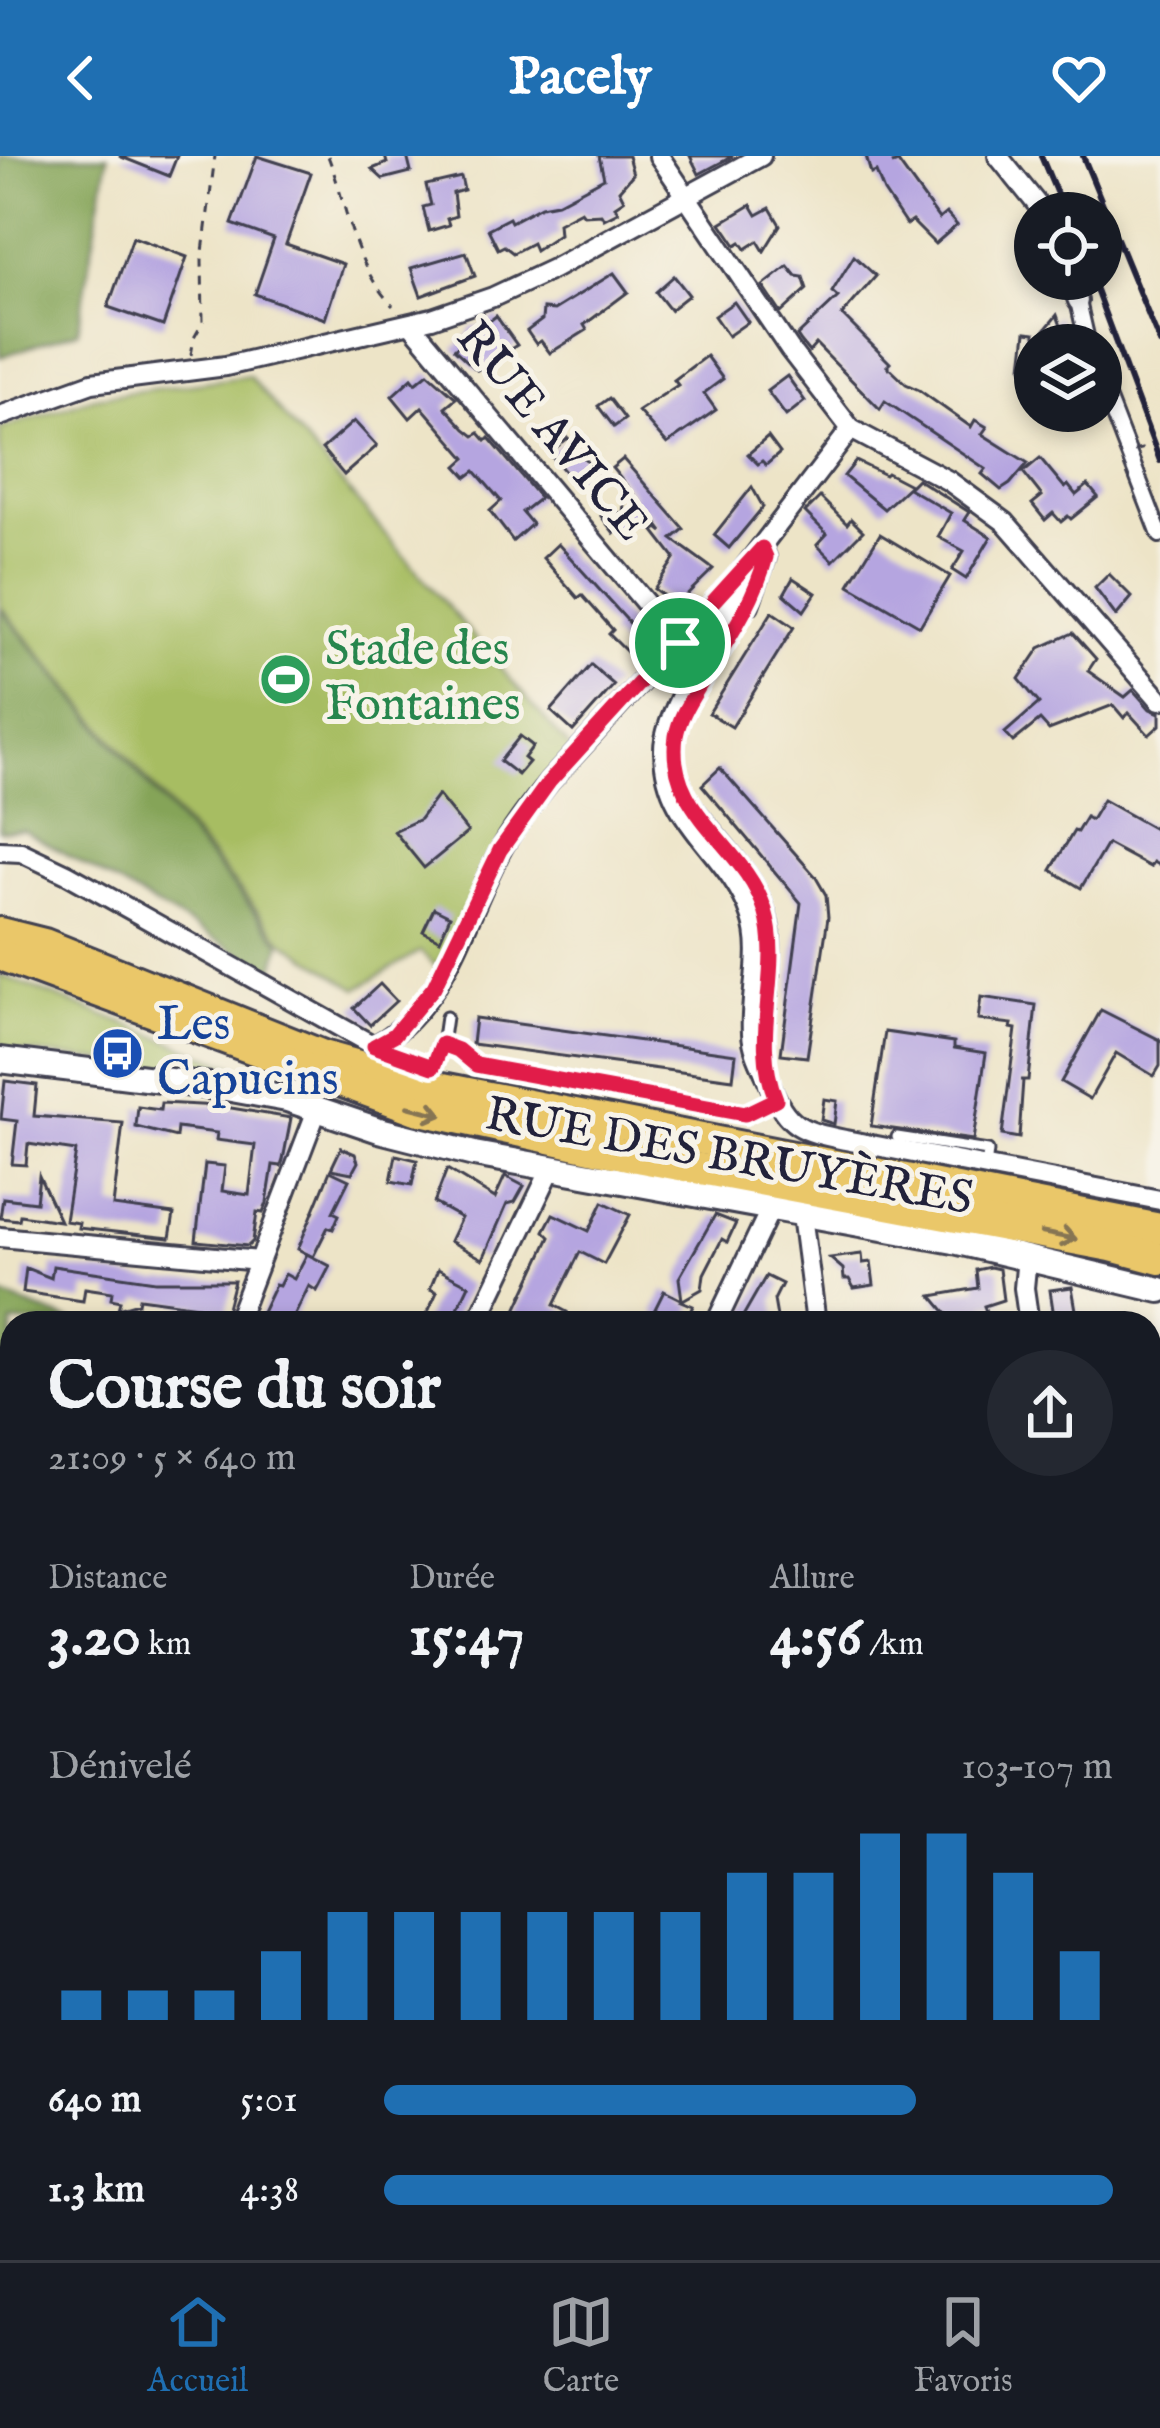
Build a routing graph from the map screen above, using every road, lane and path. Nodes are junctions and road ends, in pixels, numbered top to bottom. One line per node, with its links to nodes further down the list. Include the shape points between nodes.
1 (215, 156): 11 (path, via 203,322)
2 (328, 156): 9 (path, via 374,286)
3 (659, 156): 7 (street)
4 (761, 156): 7 (street)
5 (998, 156): 6 (street)
6 (1027, 192)
7 (686, 198): 9 (street, via 493,297); 13 (street)
8 (1078, 301): 10 (street)
9 (411, 324): 11 (street); 19 (street, RUE AVICE)
10 (1083, 324)
11 (189, 371): 12 (street, via 90,377)
12 (0, 416)
13 (851, 429): 18 (street, via 762,548); 20 (street, via 949,481 1005,522)
14 (1120, 432): 17 (street)
15 (1145, 448): 16 (path, bridge)
16 (1134, 452)
17 (1160, 535)
18 (745, 589): 19 (street); 28 (street, via 663,744 677,810 730,867 753,919 762,972 752,1034)
19 (680, 643): 26 (street, via 523,816 434,987 394,1035)
20 (1160, 700)
21 (0, 851): 26 (street, via 22,852 68,874)
22 (0, 933): 34 (highway, via 323,1056 422,1084)
23 (0, 955): 34 (highway, one-way to 34, via 416,1109 642,1158)
24 (446, 1017): 25 (lane)
25 (442, 1044): 26 (lane, via 433,1067); 28 (path, via 476,1065 745,1114)
26 (374, 1046)
27 (0, 1060): 29 (street, RUE DES BRUYÈRES, via 226,1088)
28 (776, 1099): 31 (street, RUE DES BRUYÈRES, via 806,1132)
29 (317, 1110): 32 (street, RUE DES BRUYÈRES); 41 (street)
30 (897, 1138): 31 (lane, via 988,1151)
31 (986, 1168): 33 (street, RUE DES BRUYÈRES)
32 (551, 1169): 35 (street, RUE DES BRUYÈRES); 44 (street)
33 (1160, 1200)
34 (959, 1203): 37 (highway); 40 (highway, one-way to 40)
35 (770, 1210): 36 (street, RUE DES BRUYÈRES); 45 (street)
36 (802, 1215): 39 (street, RUE DES BRUYÈRES); 46 (street)
37 (1160, 1229)
38 (0, 1237): 41 (street)
39 (1027, 1257): 42 (street, RUE DES BRUYÈRES); 47 (street)
40 (1160, 1259)
41 (259, 1261): 43 (street)
42 (1160, 1290)
43 (240, 1311)
44 (483, 1311)
45 (722, 1311)
46 (814, 1311)
47 (1027, 1311)

